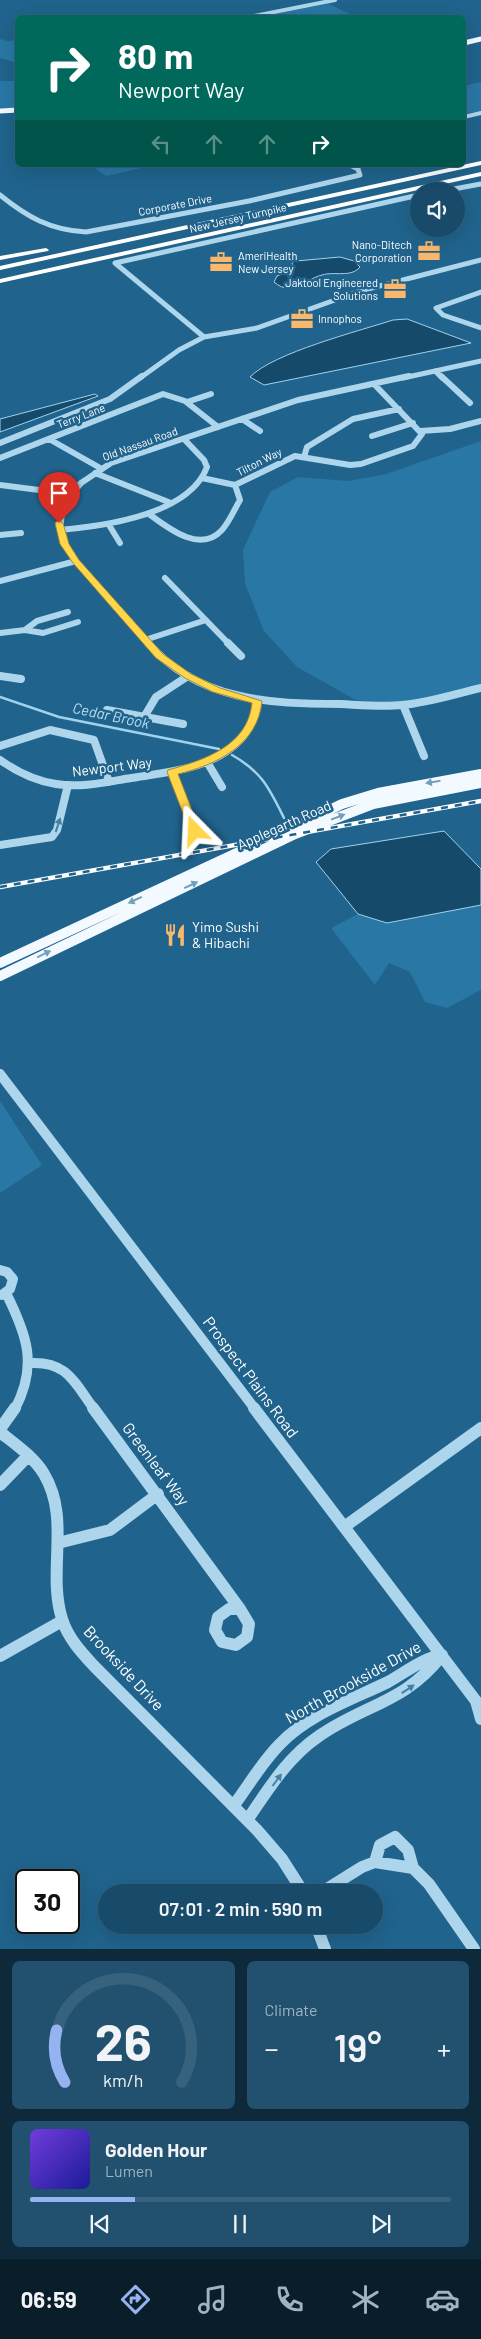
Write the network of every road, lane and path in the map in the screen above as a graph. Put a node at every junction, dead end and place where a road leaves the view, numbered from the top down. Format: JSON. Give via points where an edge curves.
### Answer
{"nodes":[{"id":1,"x":335,"y":0,"type":"edge"},
{"id":2,"x":259,"y":15,"type":"edge"},
{"id":3,"x":481,"y":39,"type":"edge"},
{"id":4,"x":466,"y":43,"type":"edge"},
{"id":5,"x":15,"y":110,"type":"edge"},
{"id":6,"x":0,"y":111,"type":"edge"},
{"id":7,"x":481,"y":113,"type":"edge"},
{"id":8,"x":466,"y":117,"type":"edge"},
{"id":9,"x":481,"y":157,"type":"edge"},
{"id":10,"x":466,"y":161,"type":"edge"},
{"id":11,"x":481,"y":163,"type":"edge"},
{"id":12,"x":466,"y":166,"type":"edge"},
{"id":13,"x":354,"y":167,"type":"edge"},
{"id":14,"x":437,"y":167,"type":"edge"},
{"id":15,"x":463,"y":167,"type":"edge"},
{"id":16,"x":481,"y":168,"type":"edge"},
{"id":17,"x":481,"y":174,"type":"edge"},
{"id":18,"x":481,"y":184,"type":"edge"},
{"id":19,"x":465,"y":187,"type":"edge"},
{"id":20,"x":0,"y":195,"type":"edge"},
{"id":21,"x":410,"y":197,"type":"edge"},
{"id":22,"x":0,"y":259,"type":"edge"},
{"id":23,"x":481,"y":260,"type":"edge"},
{"id":24,"x":0,"y":267,"type":"edge"},
{"id":25,"x":0,"y":276,"type":"edge"},
{"id":26,"x":0,"y":281,"type":"edge"},
{"id":27,"x":481,"y":292,"type":"edge"},
{"id":28,"x":481,"y":328,"type":"edge"},
{"id":29,"x":204,"y":337,"type":"junction"},
{"id":30,"x":481,"y":361,"type":"edge"},
{"id":31,"x":435,"y":371,"type":"junction"},
{"id":32,"x":374,"y":384,"type":"junction"},
{"id":33,"x":211,"y":394,"type":"dead end"},
{"id":34,"x":187,"y":402,"type":"junction"},
{"id":35,"x":470,"y":403,"type":"dead end"},
{"id":36,"x":399,"y":408,"type":"junction"},
{"id":37,"x":242,"y":419,"type":"junction"},
{"id":38,"x":481,"y":421,"type":"edge"},
{"id":39,"x":413,"y":423,"type":"junction"},
{"id":40,"x":218,"y":427,"type":"junction"},
{"id":41,"x":260,"y":431,"type":"dead end"},
{"id":42,"x":420,"y":431,"type":"junction"},
{"id":43,"x":372,"y":436,"type":"dead end"},
{"id":44,"x":48,"y":439,"type":"junction"},
{"id":45,"x":184,"y":439,"type":"junction"},
{"id":46,"x":0,"y":443,"type":"edge"},
{"id":47,"x":304,"y":457,"type":"junction"},
{"id":48,"x":0,"y":458,"type":"edge"},
{"id":49,"x":102,"y":469,"type":"junction"},
{"id":50,"x":95,"y":473,"type":"junction"},
{"id":51,"x":202,"y":478,"type":"junction"},
{"id":52,"x":0,"y":485,"type":"edge"},
{"id":53,"x":235,"y":486,"type":"junction"},
{"id":54,"x":70,"y":494,"type":"junction"},
{"id":55,"x":171,"y":503,"type":"junction"},
{"id":56,"x":149,"y":514,"type":"junction"},
{"id":57,"x":109,"y":526,"type":"junction"},
{"id":58,"x":60,"y":530,"type":"junction"},
{"id":59,"x":21,"y":533,"type":"dead end"},
{"id":60,"x":0,"y":535,"type":"edge"},
{"id":61,"x":120,"y":544,"type":"dead end"},
{"id":62,"x":76,"y":561,"type":"junction"},
{"id":63,"x":165,"y":578,"type":"dead end"},
{"id":64,"x":0,"y":581,"type":"edge"},
{"id":65,"x":68,"y":612,"type":"dead end"},
{"id":66,"x":206,"y":620,"type":"junction"},
{"id":67,"x":78,"y":622,"type":"dead end"},
{"id":68,"x":25,"y":630,"type":"junction"},
{"id":69,"x":0,"y":633,"type":"edge"},
{"id":70,"x":145,"y":640,"type":"junction"},
{"id":71,"x":241,"y":656,"type":"dead end"},
{"id":72,"x":0,"y":676,"type":"edge"},
{"id":73,"x":188,"y":676,"type":"junction"},
{"id":74,"x":21,"y":679,"type":"dead end"},
{"id":75,"x":481,"y":688,"type":"edge"},
{"id":76,"x":257,"y":701,"type":"junction"},
{"id":77,"x":403,"y":705,"type":"junction"},
{"id":78,"x":107,"y":710,"type":"dead end"},
{"id":79,"x":144,"y":717,"type":"junction"},
{"id":80,"x":183,"y":724,"type":"dead end"},
{"id":81,"x":0,"y":746,"type":"edge"},
{"id":82,"x":424,"y":756,"type":"dead end"},
{"id":83,"x":0,"y":760,"type":"edge"},
{"id":84,"x":207,"y":762,"type":"junction"},
{"id":85,"x":172,"y":772,"type":"junction"},
{"id":86,"x":481,"y":774,"type":"edge"},
{"id":87,"x":109,"y":782,"type":"junction"},
{"id":88,"x":481,"y":783,"type":"edge"},
{"id":89,"x":68,"y":785,"type":"junction"},
{"id":90,"x":222,"y":787,"type":"dead end"},
{"id":91,"x":195,"y":831,"type":"dead end"},
{"id":92,"x":0,"y":845,"type":"edge"},
{"id":93,"x":0,"y":963,"type":"edge"},
{"id":94,"x":0,"y":976,"type":"edge"},
{"id":95,"x":0,"y":1074,"type":"edge"},
{"id":96,"x":0,"y":1270,"type":"edge"},
{"id":97,"x":3,"y":1294,"type":"edge"},
{"id":98,"x":30,"y":1363,"type":"junction"},
{"id":99,"x":481,"y":1428,"type":"edge"},
{"id":100,"x":0,"y":1430,"type":"edge"},
{"id":101,"x":27,"y":1457,"type":"junction"},
{"id":102,"x":0,"y":1485,"type":"edge"},
{"id":103,"x":158,"y":1494,"type":"junction"},
{"id":104,"x":344,"y":1527,"type":"junction"},
{"id":105,"x":58,"y":1543,"type":"junction"},
{"id":106,"x":240,"y":1609,"type":"dead end"},
{"id":107,"x":62,"y":1622,"type":"junction"},
{"id":108,"x":442,"y":1655,"type":"junction"},
{"id":109,"x":0,"y":1656,"type":"edge"},
{"id":110,"x":478,"y":1702,"type":"edge"},
{"id":111,"x":481,"y":1718,"type":"edge"},
{"id":112,"x":234,"y":1805,"type":"junction"},
{"id":113,"x":248,"y":1819,"type":"junction"},
{"id":114,"x":375,"y":1862,"type":"junction"},
{"id":115,"x":413,"y":1868,"type":"junction"},
{"id":116,"x":298,"y":1884,"type":"edge"},
{"id":117,"x":335,"y":1884,"type":"edge"},
{"id":118,"x":319,"y":1934,"type":"edge"},
{"id":119,"x":325,"y":1949,"type":"edge"},
{"id":120,"x":474,"y":1949,"type":"edge"}],
"edges":[{"from":1,"to":2,"type":"street"},
{"from":3,"to":4,"type":"main road"},
{"from":5,"to":6,"type":"main road"},
{"from":7,"to":8,"type":"street"},
{"from":9,"to":10,"type":"highway"},
{"from":11,"to":12,"type":"highway","name":"New Jersey Turnpike"},
{"from":13,"to":20,"type":"street","name":"Corporate Drive","via":[[360,174],[350,179],[86,232],[43,226]]},
{"from":14,"to":22,"type":"highway","name":"New Jersey Turnpike"},
{"from":15,"to":24,"type":"highway","name":"New Jersey Turnpike"},
{"from":16,"to":25,"type":"highway","name":"New Jersey Turnpike"},
{"from":17,"to":26,"type":"highway","name":"New Jersey Turnpike"},
{"from":18,"to":19,"type":"street"},
{"from":21,"to":29,"type":"street","via":[[115,263]]},
{"from":23,"to":29,"type":"street","via":[[363,290],[243,330]]},
{"from":27,"to":28,"type":"street","via":[[439,305],[436,310]]},
{"from":29,"to":46,"type":"street","via":[[179,350],[110,399]]},
{"from":30,"to":31,"type":"street","name":"Old Nassau Road"},
{"from":31,"to":32,"type":"street","name":"Old Nassau Road"},
{"from":31,"to":35,"type":"street"},
{"from":32,"to":36,"type":"street"},
{"from":32,"to":37,"type":"street","name":"Old Nassau Road","via":[[298,400]]},
{"from":33,"to":34,"type":"street"},
{"from":34,"to":40,"type":"street"},
{"from":34,"to":44,"type":"street","name":"Terry Lane","via":[[169,393]]},
{"from":36,"to":39,"type":"street"},
{"from":36,"to":47,"type":"street","via":[[353,419],[307,447]]},
{"from":37,"to":40,"type":"street","name":"Old Nassau Road"},
{"from":37,"to":41,"type":"street"},
{"from":38,"to":42,"type":"street","via":[[450,429]]},
{"from":39,"to":42,"type":"street"},
{"from":39,"to":43,"type":"street"},
{"from":40,"to":45,"type":"street","name":"Old Nassau Road"},
{"from":42,"to":47,"type":"street","name":"Tilton Way","via":[[422,434],[413,446],[361,464]]},
{"from":44,"to":48,"type":"street","name":"Terry Lane"},
{"from":44,"to":49,"type":"street"},
{"from":45,"to":49,"type":"street","name":"Old Nassau Road","via":[[111,463]]},
{"from":45,"to":51,"type":"street","via":[[204,460],[207,467]]},
{"from":47,"to":53,"type":"street","name":"Tilton Way","via":[[283,460]]},
{"from":49,"to":50,"type":"street","name":"Old Nassau Road"},
{"from":50,"to":54,"type":"street","name":"Old Nassau Road"},
{"from":50,"to":55,"type":"street"},
{"from":51,"to":53,"type":"street"},
{"from":51,"to":55,"type":"street","via":[[192,490]]},
{"from":52,"to":54,"type":"street"},
{"from":53,"to":56,"type":"street","via":[[240,500],[221,531],[210,538],[178,534]]},
{"from":54,"to":58,"type":"street","name":"Old Nassau Road","via":[[63,505]]},
{"from":55,"to":56,"type":"street"},
{"from":56,"to":57,"type":"street"},
{"from":57,"to":58,"type":"street"},
{"from":57,"to":61,"type":"street"},
{"from":58,"to":62,"type":"street","via":[[64,544]]},
{"from":59,"to":60,"type":"street"},
{"from":62,"to":64,"type":"street"},
{"from":62,"to":70,"type":"street"},
{"from":63,"to":66,"type":"street"},
{"from":65,"to":68,"type":"street","via":[[37,622]]},
{"from":66,"to":70,"type":"street"},
{"from":66,"to":71,"type":"street"},
{"from":67,"to":68,"type":"street","via":[[43,633]]},
{"from":68,"to":69,"type":"street"},
{"from":70,"to":73,"type":"street","via":[[160,656]]},
{"from":72,"to":74,"type":"street"},
{"from":73,"to":76,"type":"street","via":[[216,690]]},
{"from":73,"to":79,"type":"street","via":[[156,697]]},
{"from":75,"to":77,"type":"street"},
{"from":76,"to":77,"type":"street"},
{"from":76,"to":84,"type":"street","name":"Newport Way","via":[[256,713],[239,742]]},
{"from":77,"to":82,"type":"street"},
{"from":78,"to":79,"type":"street"},
{"from":79,"to":80,"type":"street"},
{"from":81,"to":87,"type":"street","via":[[50,730],[94,740]]},
{"from":83,"to":89,"type":"street","name":"Newport Way","via":[[25,776]]},
{"from":84,"to":85,"type":"street","name":"Newport Way"},
{"from":84,"to":90,"type":"street"},
{"from":85,"to":87,"type":"street","name":"Newport Way"},
{"from":85,"to":91,"type":"street"},
{"from":86,"to":93,"type":"main road","name":"Applegarth Road","one_way":true,"via":[[418,784],[342,804]]},
{"from":87,"to":89,"type":"street","name":"Newport Way"},
{"from":94,"to":88,"type":"main road","name":"Applegarth Road","one_way":true,"via":[[295,834],[373,804]]},
{"from":92,"to":89,"type":"street","one_way":true,"via":[[52,837],[57,830]]},
{"from":95,"to":104,"type":"street","name":"Prospect Plains Road"},
{"from":96,"to":97,"type":"street","via":[[7,1272],[12,1279],[12,1284]]},
{"from":97,"to":98,"type":"street","via":[[26,1338]]},
{"from":98,"to":100,"type":"street","via":[[21,1402]]},
{"from":98,"to":103,"type":"street","name":"Greenleaf Way","via":[[59,1365]]},
{"from":99,"to":104,"type":"street"},
{"from":100,"to":101,"type":"street","name":"Brookside Drive"},
{"from":101,"to":102,"type":"street"},
{"from":101,"to":105,"type":"street","name":"Brookside Drive","via":[[44,1473],[52,1488]]},
{"from":103,"to":105,"type":"street","via":[[110,1530]]},
{"from":103,"to":106,"type":"street","name":"Greenleaf Way"},
{"from":104,"to":108,"type":"street","name":"Prospect Plains Road"},
{"from":105,"to":107,"type":"street","name":"Brookside Drive","via":[[56,1590]]},
{"from":107,"to":109,"type":"street"},
{"from":107,"to":112,"type":"street","name":"Brookside Drive","via":[[79,1649]]},
{"from":108,"to":110,"type":"street","name":"Prospect Plains Road"},
{"from":108,"to":112,"type":"street","name":"North Brookside Drive","via":[[420,1660],[398,1677],[298,1728],[280,1744]]},
{"from":113,"to":108,"type":"street","name":"North Brookside Drive","one_way":true,"via":[[303,1747],[423,1679]]},
{"from":110,"to":111,"type":"street","name":"Prospect Plains Road"},
{"from":112,"to":113,"type":"street","name":"Brookside Drive"},
{"from":113,"to":116,"type":"street","name":"Brookside Drive","via":[[271,1843]]},
{"from":114,"to":115,"type":"street"},
{"from":114,"to":115,"type":"street","via":[[383,1839],[395,1837],[402,1841],[412,1857]]},
{"from":114,"to":117,"type":"street"},
{"from":115,"to":120,"type":"street","via":[[429,1884]]},
{"from":118,"to":119,"type":"street"}]}
